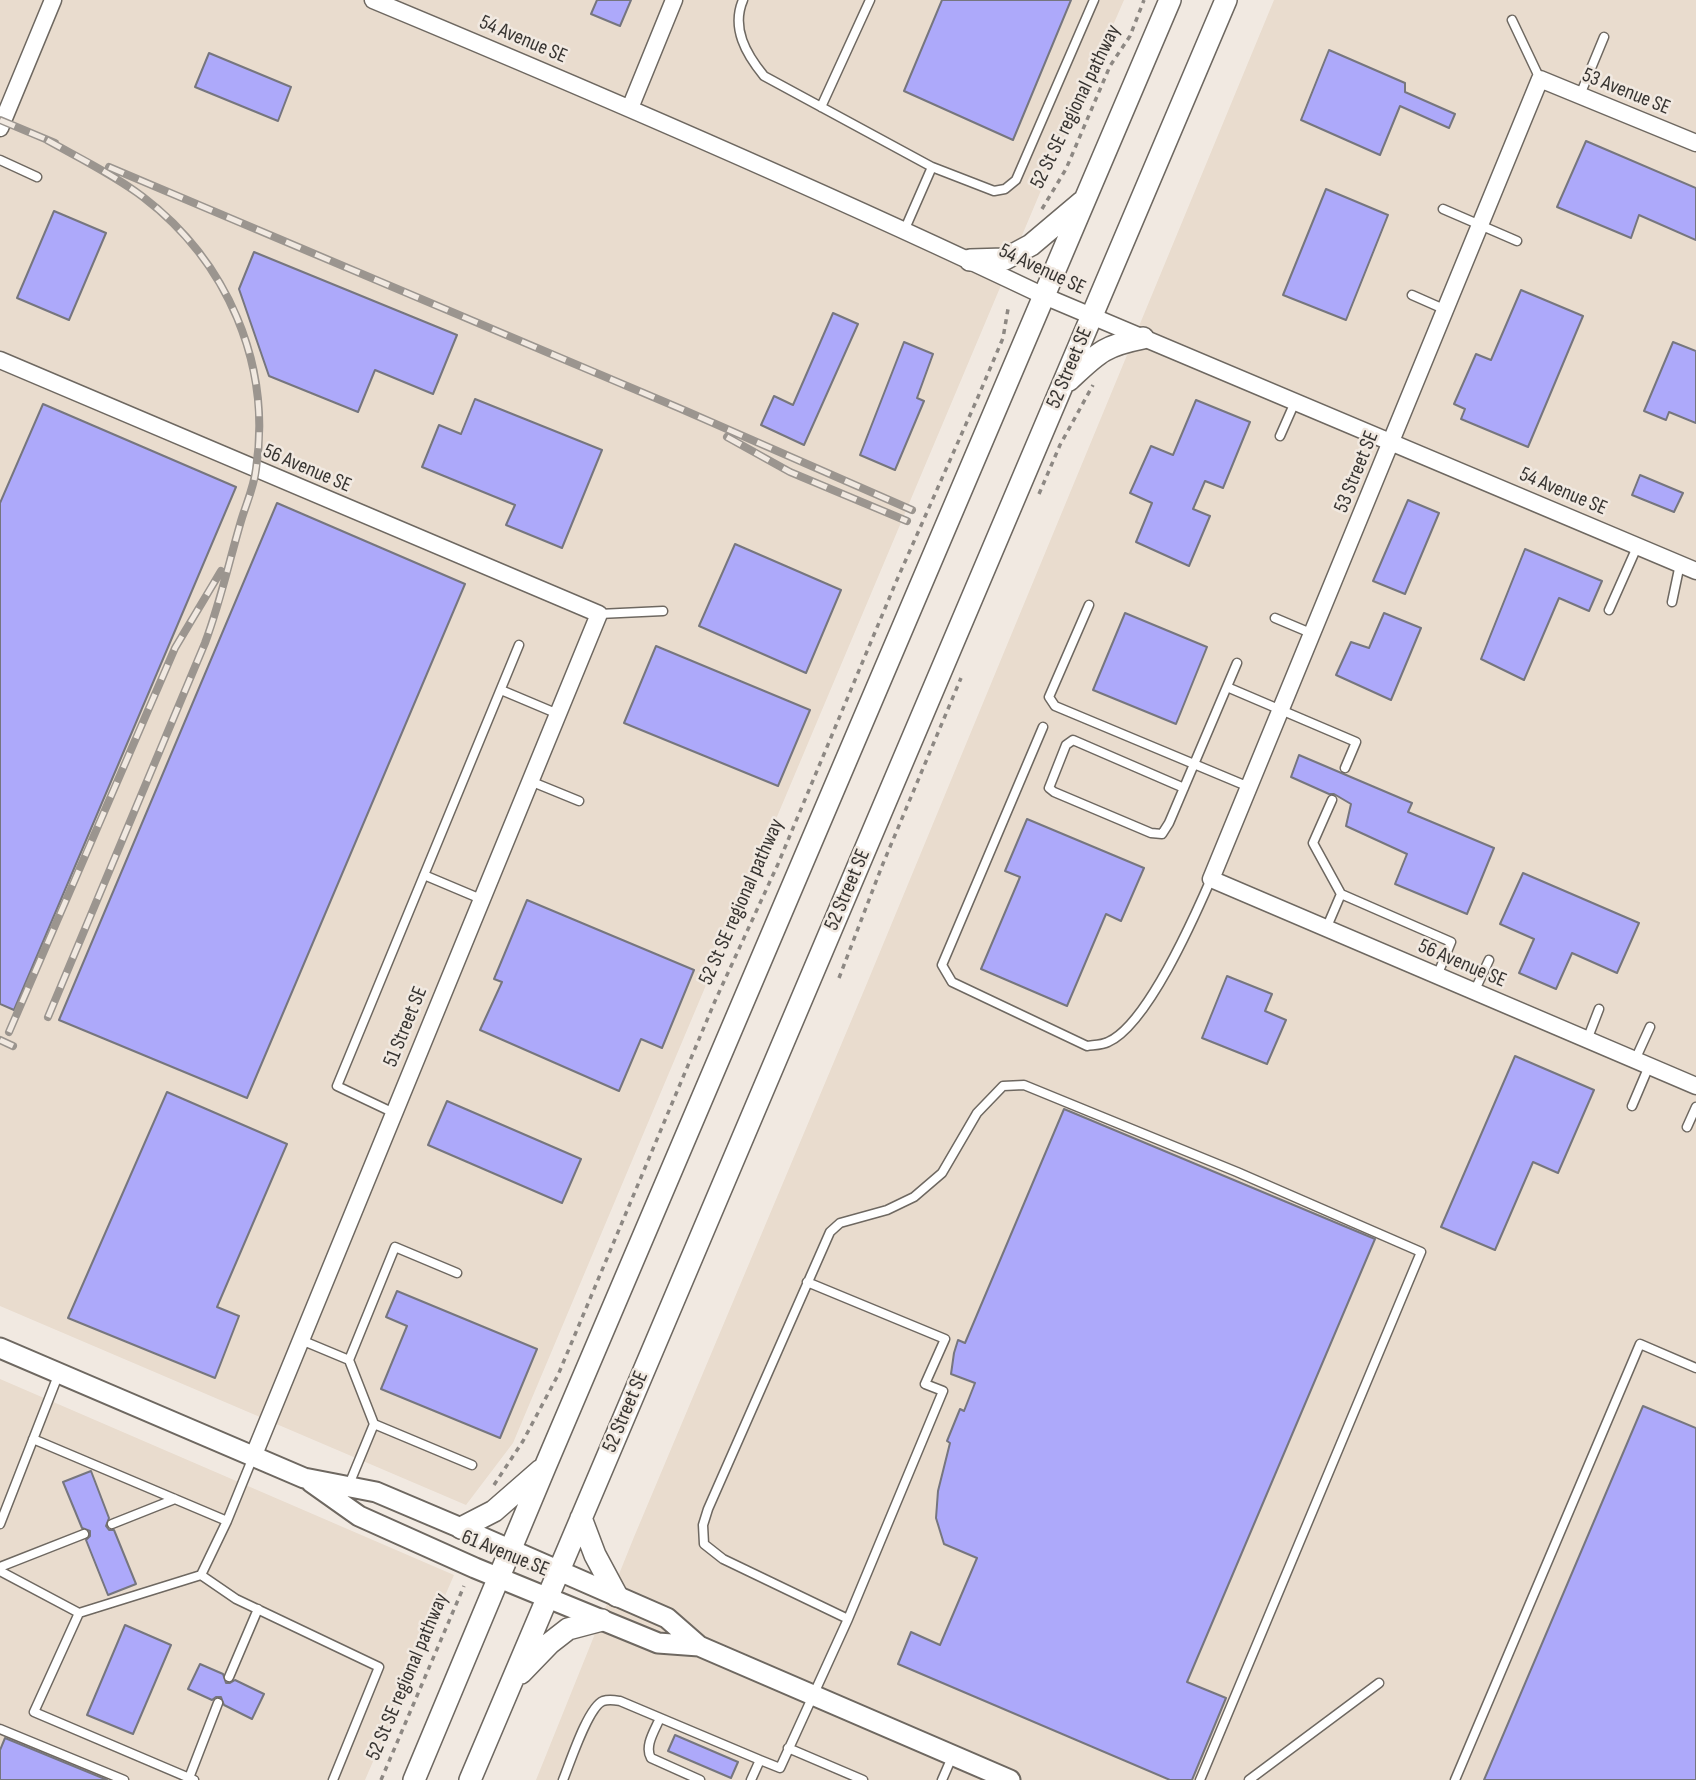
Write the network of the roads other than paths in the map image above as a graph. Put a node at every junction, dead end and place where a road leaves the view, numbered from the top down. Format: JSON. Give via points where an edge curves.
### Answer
{"nodes":[{"id":1,"x":53,"y":0,"type":"edge"},
{"id":2,"x":373,"y":0,"type":"edge"},
{"id":3,"x":674,"y":0,"type":"edge"},
{"id":4,"x":743,"y":0,"type":"edge"},
{"id":5,"x":870,"y":0,"type":"edge"},
{"id":6,"x":1094,"y":0,"type":"edge"},
{"id":7,"x":1170,"y":0,"type":"edge"},
{"id":8,"x":1226,"y":0,"type":"edge"},
{"id":9,"x":1512,"y":20,"type":"dead end"},
{"id":10,"x":1604,"y":37,"type":"dead end"},
{"id":11,"x":1541,"y":79,"type":"junction"},
{"id":12,"x":1580,"y":95,"type":"junction"},
{"id":13,"x":821,"y":107,"type":"junction"},
{"id":14,"x":630,"y":108,"type":"junction"},
{"id":15,"x":0,"y":128,"type":"edge"},
{"id":16,"x":1696,"y":143,"type":"edge"},
{"id":17,"x":0,"y":160,"type":"edge"},
{"id":18,"x":932,"y":167,"type":"junction"},
{"id":19,"x":37,"y":177,"type":"dead end"},
{"id":20,"x":1086,"y":198,"type":"junction"},
{"id":21,"x":1443,"y":209,"type":"dead end"},
{"id":22,"x":1481,"y":226,"type":"junction"},
{"id":23,"x":904,"y":231,"type":"junction"},
{"id":24,"x":1517,"y":241,"type":"dead end"},
{"id":25,"x":970,"y":260,"type":"junction"},
{"id":26,"x":1412,"y":295,"type":"dead end"},
{"id":27,"x":1044,"y":296,"type":"junction"},
{"id":28,"x":1446,"y":310,"type":"junction"},
{"id":29,"x":1092,"y":316,"type":"junction"},
{"id":30,"x":1143,"y":338,"type":"junction"},
{"id":31,"x":0,"y":360,"type":"edge"},
{"id":32,"x":1062,"y":386,"type":"junction"},
{"id":33,"x":1295,"y":402,"type":"junction"},
{"id":34,"x":1280,"y":436,"type":"dead end"},
{"id":35,"x":1392,"y":443,"type":"junction"},
{"id":36,"x":1637,"y":547,"type":"junction"},
{"id":37,"x":1679,"y":564,"type":"junction"},
{"id":38,"x":1696,"y":571,"type":"edge"},
{"id":39,"x":1672,"y":602,"type":"dead end"},
{"id":40,"x":1088,"y":605,"type":"dead end"},
{"id":41,"x":1609,"y":610,"type":"dead end"},
{"id":42,"x":663,"y":611,"type":"dead end"},
{"id":43,"x":599,"y":614,"type":"junction"},
{"id":44,"x":1275,"y":618,"type":"dead end"},
{"id":45,"x":1313,"y":634,"type":"junction"},
{"id":46,"x":519,"y":645,"type":"dead end"},
{"id":47,"x":1237,"y":663,"type":"dead end"},
{"id":48,"x":1227,"y":687,"type":"junction"},
{"id":49,"x":501,"y":691,"type":"junction"},
{"id":50,"x":1281,"y":710,"type":"junction"},
{"id":51,"x":558,"y":714,"type":"junction"},
{"id":52,"x":1043,"y":727,"type":"dead end"},
{"id":53,"x":1194,"y":764,"type":"junction"},
{"id":54,"x":1345,"y":768,"type":"dead end"},
{"id":55,"x":530,"y":780,"type":"junction"},
{"id":56,"x":1184,"y":788,"type":"junction"},
{"id":57,"x":1249,"y":788,"type":"junction"},
{"id":58,"x":1332,"y":800,"type":"dead end"},
{"id":59,"x":579,"y":801,"type":"dead end"},
{"id":60,"x":425,"y":874,"type":"junction"},
{"id":61,"x":1211,"y":879,"type":"junction"},
{"id":62,"x":1341,"y":894,"type":"junction"},
{"id":63,"x":481,"y":899,"type":"junction"},
{"id":64,"x":1326,"y":929,"type":"junction"},
{"id":65,"x":1489,"y":960,"type":"dead end"},
{"id":66,"x":1437,"y":976,"type":"junction"},
{"id":67,"x":1474,"y":992,"type":"junction"},
{"id":68,"x":1599,"y":1009,"type":"dead end"},
{"id":69,"x":1650,"y":1027,"type":"dead end"},
{"id":70,"x":1587,"y":1040,"type":"junction"},
{"id":71,"x":1642,"y":1063,"type":"junction"},
{"id":72,"x":1696,"y":1086,"type":"edge"},
{"id":73,"x":1632,"y":1106,"type":"dead end"},
{"id":74,"x":1696,"y":1107,"type":"edge"},
{"id":75,"x":394,"y":1113,"type":"junction"},
{"id":76,"x":1687,"y":1127,"type":"dead end"},
{"id":77,"x":457,"y":1273,"type":"dead end"},
{"id":78,"x":807,"y":1282,"type":"junction"},
{"id":79,"x":301,"y":1340,"type":"junction"},
{"id":80,"x":0,"y":1348,"type":"edge"},
{"id":81,"x":349,"y":1360,"type":"junction"},
{"id":82,"x":1696,"y":1368,"type":"edge"},
{"id":83,"x":59,"y":1373,"type":"junction"},
{"id":84,"x":374,"y":1424,"type":"junction"},
{"id":85,"x":33,"y":1439,"type":"junction"},
{"id":86,"x":253,"y":1457,"type":"junction"},
{"id":87,"x":472,"y":1465,"type":"dead end"},
{"id":88,"x":545,"y":1467,"type":"junction"},
{"id":89,"x":304,"y":1478,"type":"junction"},
{"id":90,"x":348,"y":1487,"type":"junction"},
{"id":91,"x":175,"y":1500,"type":"junction"},
{"id":92,"x":581,"y":1518,"type":"junction"},
{"id":93,"x":227,"y":1521,"type":"junction"},
{"id":94,"x":0,"y":1524,"type":"edge"},
{"id":95,"x":112,"y":1524,"type":"dead end"},
{"id":96,"x":461,"y":1528,"type":"junction"},
{"id":97,"x":84,"y":1534,"type":"dead end"},
{"id":98,"x":512,"y":1550,"type":"junction"},
{"id":99,"x":0,"y":1569,"type":"edge"},
{"id":100,"x":559,"y":1571,"type":"junction"},
{"id":101,"x":201,"y":1575,"type":"junction"},
{"id":102,"x":500,"y":1578,"type":"junction"},
{"id":103,"x":617,"y":1596,"type":"junction"},
{"id":104,"x":548,"y":1597,"type":"junction"},
{"id":105,"x":258,"y":1609,"type":"junction"},
{"id":106,"x":79,"y":1613,"type":"junction"},
{"id":107,"x":848,"y":1619,"type":"junction"},
{"id":108,"x":602,"y":1620,"type":"junction"},
{"id":109,"x":699,"y":1646,"type":"junction"},
{"id":110,"x":229,"y":1677,"type":"dead end"},
{"id":111,"x":512,"y":1682,"type":"junction"},
{"id":112,"x":1379,"y":1683,"type":"dead end"},
{"id":113,"x":814,"y":1695,"type":"junction"},
{"id":114,"x":218,"y":1703,"type":"dead end"},
{"id":115,"x":660,"y":1718,"type":"junction"},
{"id":116,"x":0,"y":1728,"type":"edge"},
{"id":117,"x":788,"y":1748,"type":"junction"},
{"id":118,"x":952,"y":1755,"type":"junction"},
{"id":119,"x":760,"y":1760,"type":"junction"},
{"id":120,"x":192,"y":1779,"type":"edge"},
{"id":121,"x":124,"y":1780,"type":"edge"},
{"id":122,"x":333,"y":1780,"type":"edge"},
{"id":123,"x":414,"y":1780,"type":"edge"},
{"id":124,"x":470,"y":1780,"type":"edge"},
{"id":125,"x":563,"y":1780,"type":"edge"},
{"id":126,"x":700,"y":1780,"type":"edge"},
{"id":127,"x":751,"y":1780,"type":"edge"},
{"id":128,"x":863,"y":1780,"type":"edge"},
{"id":129,"x":942,"y":1780,"type":"edge"},
{"id":130,"x":1010,"y":1780,"type":"edge"},
{"id":131,"x":1200,"y":1780,"type":"edge"},
{"id":132,"x":1249,"y":1780,"type":"edge"},
{"id":133,"x":1455,"y":1780,"type":"edge"}],
"edges":[{"from":1,"to":15,"type":"street"},
{"from":2,"to":14,"type":"street","name":"54 Avenue SE"},
{"from":3,"to":14,"type":"street"},
{"from":4,"to":13,"type":"lane","via":[[738,11],[739,32],[751,60],[764,76]]},
{"from":5,"to":13,"type":"lane"},
{"from":6,"to":18,"type":"lane","via":[[1016,180],[1005,190],[994,191]]},
{"from":7,"to":20,"type":"main road"},
{"from":8,"to":29,"type":"main road","name":"52 Street SE"},
{"from":9,"to":11,"type":"lane"},
{"from":10,"to":12,"type":"lane"},
{"from":11,"to":12,"type":"street","name":"53 Avenue SE"},
{"from":11,"to":22,"type":"street","name":"53 Street SE"},
{"from":12,"to":16,"type":"street","name":"53 Avenue SE"},
{"from":13,"to":18,"type":"lane"},
{"from":14,"to":23,"type":"street","name":"54 Avenue SE"},
{"from":17,"to":19,"type":"lane"},
{"from":18,"to":23,"type":"lane"},
{"from":20,"to":25,"type":"main road","via":[[1031,245],[1005,259]]},
{"from":20,"to":27,"type":"main road"},
{"from":21,"to":22,"type":"lane"},
{"from":22,"to":24,"type":"lane"},
{"from":22,"to":28,"type":"street","name":"53 Street SE"},
{"from":23,"to":25,"type":"street","name":"54 Avenue SE"},
{"from":25,"to":27,"type":"street","name":"54 Avenue SE"},
{"from":26,"to":28,"type":"lane"},
{"from":27,"to":29,"type":"street","name":"54 Avenue SE"},
{"from":27,"to":88,"type":"main road"},
{"from":28,"to":35,"type":"street","name":"53 Street SE"},
{"from":29,"to":30,"type":"street","name":"54 Avenue SE"},
{"from":29,"to":32,"type":"main road","name":"52 Street SE"},
{"from":30,"to":32,"type":"main road","via":[[1099,352]]},
{"from":30,"to":33,"type":"street","name":"54 Avenue SE"},
{"from":31,"to":43,"type":"street","name":"56 Avenue SE"},
{"from":32,"to":92,"type":"main road","name":"52 Street SE"},
{"from":33,"to":34,"type":"lane"},
{"from":33,"to":35,"type":"street","name":"54 Avenue SE"},
{"from":35,"to":36,"type":"street","name":"54 Avenue SE"},
{"from":35,"to":45,"type":"street","name":"53 Street SE"},
{"from":36,"to":37,"type":"street","name":"54 Avenue SE"},
{"from":36,"to":41,"type":"lane"},
{"from":37,"to":38,"type":"street","name":"54 Avenue SE"},
{"from":37,"to":39,"type":"lane"},
{"from":40,"to":53,"type":"lane","via":[[1049,697],[1055,706]]},
{"from":42,"to":43,"type":"lane"},
{"from":43,"to":51,"type":"street","name":"51 Street SE"},
{"from":44,"to":45,"type":"lane"},
{"from":45,"to":50,"type":"street","name":"53 Street SE"},
{"from":46,"to":49,"type":"lane"},
{"from":47,"to":48,"type":"lane"},
{"from":48,"to":50,"type":"lane"},
{"from":48,"to":53,"type":"lane"},
{"from":49,"to":51,"type":"lane"},
{"from":49,"to":60,"type":"lane"},
{"from":50,"to":54,"type":"lane","via":[[1356,742]]},
{"from":50,"to":57,"type":"street","name":"53 Street SE"},
{"from":51,"to":55,"type":"street","name":"51 Street SE"},
{"from":52,"to":61,"type":"lane","via":[[943,965],[952,982],[1087,1046],[1109,1042],[1135,1021],[1182,943]]},
{"from":53,"to":56,"type":"lane"},
{"from":53,"to":57,"type":"lane"},
{"from":55,"to":59,"type":"lane"},
{"from":55,"to":63,"type":"street","name":"51 Street SE"},
{"from":56,"to":56,"type":"lane","via":[[1162,834],[1049,788],[1066,746],[1073,740]]},
{"from":57,"to":61,"type":"street","name":"53 Street SE"},
{"from":58,"to":62,"type":"lane","via":[[1313,843]]},
{"from":60,"to":63,"type":"lane"},
{"from":60,"to":75,"type":"lane","via":[[337,1086]]},
{"from":61,"to":64,"type":"street","name":"56 Avenue SE"},
{"from":62,"to":64,"type":"lane"},
{"from":62,"to":66,"type":"lane","via":[[1451,942]]},
{"from":63,"to":75,"type":"street","name":"51 Street SE"},
{"from":64,"to":66,"type":"street","name":"56 Avenue SE"},
{"from":65,"to":67,"type":"lane"},
{"from":66,"to":67,"type":"street","name":"56 Avenue SE"},
{"from":67,"to":70,"type":"street","name":"56 Avenue SE"},
{"from":68,"to":70,"type":"lane"},
{"from":69,"to":71,"type":"lane"},
{"from":70,"to":71,"type":"street","name":"56 Avenue SE"},
{"from":71,"to":72,"type":"street","name":"56 Avenue SE"},
{"from":71,"to":73,"type":"lane"},
{"from":74,"to":76,"type":"lane"},
{"from":75,"to":79,"type":"street","name":"51 Street SE"},
{"from":77,"to":81,"type":"lane","via":[[395,1247]]},
{"from":78,"to":107,"type":"lane","via":[[708,1509],[704,1544],[723,1559]]},
{"from":78,"to":107,"type":"lane","via":[[944,1339],[925,1384],[943,1391]]},
{"from":78,"to":131,"type":"lane","via":[[830,1232],[840,1223],[914,1197],[942,1173],[977,1113],[1003,1086],[1024,1085],[1421,1252]]},
{"from":79,"to":81,"type":"lane"},
{"from":79,"to":86,"type":"street","name":"51 Street SE"},
{"from":80,"to":83,"type":"street","name":"61 Avenue SE"},
{"from":81,"to":84,"type":"lane"},
{"from":82,"to":133,"type":"lane","via":[[1640,1344]]},
{"from":83,"to":85,"type":"lane"},
{"from":83,"to":86,"type":"street","name":"61 Avenue SE"},
{"from":84,"to":87,"type":"lane"},
{"from":84,"to":90,"type":"lane"},
{"from":85,"to":91,"type":"lane"},
{"from":85,"to":94,"type":"lane"},
{"from":86,"to":89,"type":"street","name":"61 Avenue SE"},
{"from":86,"to":93,"type":"lane"},
{"from":88,"to":96,"type":"main road","via":[[494,1511]]},
{"from":88,"to":98,"type":"main road"},
{"from":89,"to":90,"type":"street","name":"61 Avenue SE"},
{"from":89,"to":102,"type":"street","name":"61 Avenue SE","via":[[359,1516]]},
{"from":90,"to":96,"type":"street","name":"61 Avenue SE","via":[[376,1493]]},
{"from":91,"to":93,"type":"lane"},
{"from":91,"to":95,"type":"lane"},
{"from":92,"to":100,"type":"main road","name":"52 Street SE"},
{"from":92,"to":103,"type":"main road"},
{"from":93,"to":101,"type":"lane"},
{"from":96,"to":98,"type":"street","name":"61 Avenue SE"},
{"from":97,"to":99,"type":"lane"},
{"from":98,"to":100,"type":"street","name":"61 Avenue SE"},
{"from":98,"to":102,"type":"main road"},
{"from":99,"to":106,"type":"lane"},
{"from":100,"to":103,"type":"street","name":"61 Avenue SE"},
{"from":100,"to":104,"type":"main road","name":"52 Street SE"},
{"from":101,"to":105,"type":"lane"},
{"from":101,"to":106,"type":"lane"},
{"from":102,"to":104,"type":"street","name":"61 Avenue SE"},
{"from":102,"to":123,"type":"main road"},
{"from":103,"to":109,"type":"street","name":"61 Avenue SE","via":[[667,1618]]},
{"from":104,"to":108,"type":"street","name":"61 Avenue SE"},
{"from":104,"to":111,"type":"main road","name":"52 Street SE"},
{"from":105,"to":110,"type":"lane"},
{"from":105,"to":122,"type":"lane","via":[[379,1667]]},
{"from":106,"to":120,"type":"lane","via":[[34,1712]]},
{"from":107,"to":113,"type":"lane"},
{"from":108,"to":109,"type":"street","name":"61 Avenue SE","via":[[657,1643]]},
{"from":108,"to":111,"type":"main road","via":[[568,1629]]},
{"from":109,"to":113,"type":"street","name":"61 Avenue SE"},
{"from":111,"to":124,"type":"main road","name":"52 Street SE"},
{"from":112,"to":132,"type":"lane"},
{"from":113,"to":117,"type":"lane"},
{"from":113,"to":118,"type":"street","name":"61 Avenue SE"},
{"from":114,"to":120,"type":"lane"},
{"from":115,"to":119,"type":"lane"},
{"from":115,"to":125,"type":"lane","via":[[620,1701],[602,1701],[592,1712]]},
{"from":115,"to":126,"type":"lane","via":[[649,1745],[651,1758]]},
{"from":116,"to":121,"type":"lane"},
{"from":117,"to":119,"type":"lane","via":[[780,1768]]},
{"from":117,"to":128,"type":"lane"},
{"from":118,"to":129,"type":"lane"},
{"from":118,"to":130,"type":"street","name":"61 Avenue SE"},
{"from":119,"to":127,"type":"lane"}]}
